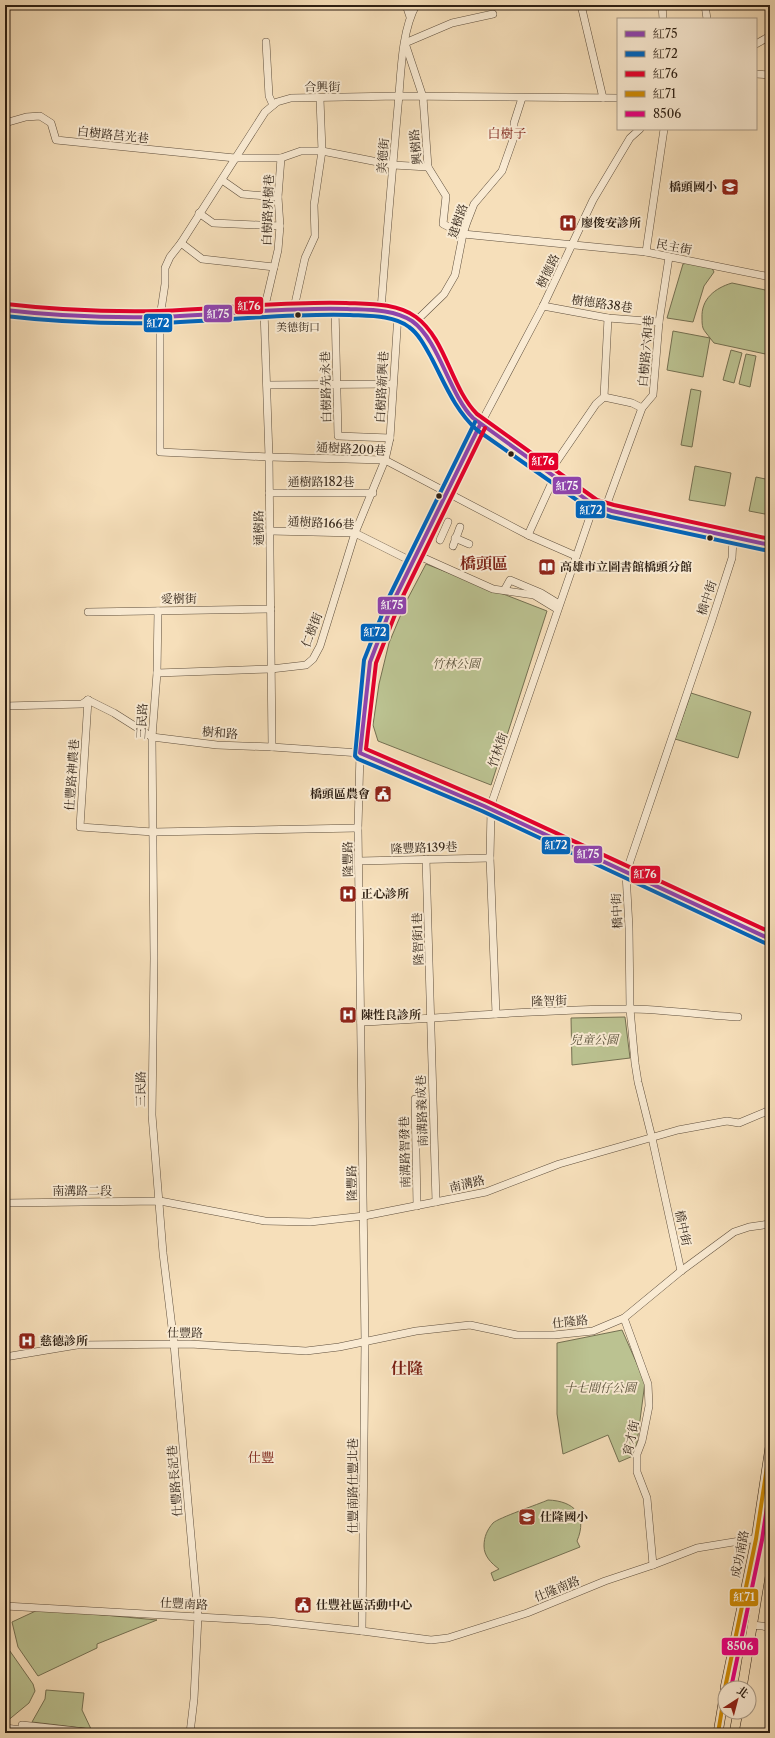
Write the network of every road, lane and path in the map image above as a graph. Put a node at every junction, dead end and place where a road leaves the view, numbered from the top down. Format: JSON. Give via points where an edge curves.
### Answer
{"nodes":[{"id":1,"x":406,"y":5,"type":"edge"},
{"id":2,"x":416,"y":5,"type":"edge"},
{"id":3,"x":581,"y":5,"type":"edge"},
{"id":4,"x":662,"y":5,"type":"edge"},
{"id":5,"x":705,"y":5,"type":"edge"},
{"id":6,"x":493,"y":14,"type":"dead end"},
{"id":7,"x":410,"y":17,"type":"junction"},
{"id":8,"x":663,"y":18,"type":"edge"},
{"id":9,"x":707,"y":18,"type":"edge"},
{"id":10,"x":770,"y":36,"type":"edge"},
{"id":11,"x":266,"y":42,"type":"dead end"},
{"id":12,"x":405,"y":43,"type":"junction"},
{"id":13,"x":757,"y":43,"type":"edge"},
{"id":14,"x":757,"y":74,"type":"edge"},
{"id":15,"x":770,"y":75,"type":"edge"},
{"id":16,"x":399,"y":96,"type":"junction"},
{"id":17,"x":422,"y":97,"type":"junction"},
{"id":18,"x":320,"y":98,"type":"junction"},
{"id":19,"x":522,"y":98,"type":"junction"},
{"id":20,"x":603,"y":98,"type":"junction"},
{"id":21,"x":617,"y":98,"type":"edge"},
{"id":22,"x":273,"y":105,"type":"junction"},
{"id":23,"x":5,"y":123,"type":"edge"},
{"id":24,"x":639,"y":130,"type":"edge"},
{"id":25,"x":664,"y":130,"type":"edge"},
{"id":26,"x":322,"y":151,"type":"junction"},
{"id":27,"x":235,"y":158,"type":"junction"},
{"id":28,"x":281,"y":158,"type":"junction"},
{"id":29,"x":393,"y":165,"type":"junction"},
{"id":30,"x":428,"y":167,"type":"junction"},
{"id":31,"x":222,"y":180,"type":"junction"},
{"id":32,"x":278,"y":197,"type":"junction"},
{"id":33,"x":199,"y":213,"type":"junction"},
{"id":34,"x":280,"y":226,"type":"junction"},
{"id":35,"x":463,"y":234,"type":"junction"},
{"id":36,"x":181,"y":243,"type":"junction"},
{"id":37,"x":572,"y":245,"type":"junction"},
{"id":38,"x":646,"y":252,"type":"junction"},
{"id":39,"x":669,"y":257,"type":"junction"},
{"id":40,"x":274,"y":267,"type":"junction"},
{"id":41,"x":770,"y":277,"type":"edge"},
{"id":42,"x":543,"y":306,"type":"junction"},
{"id":43,"x":294,"y":308,"type":"junction"},
{"id":44,"x":335,"y":308,"type":"junction"},
{"id":45,"x":5,"y":310,"type":"edge"},
{"id":46,"x":264,"y":310,"type":"junction"},
{"id":47,"x":381,"y":310,"type":"junction"},
{"id":48,"x":398,"y":314,"type":"junction"},
{"id":49,"x":160,"y":317,"type":"junction"},
{"id":50,"x":608,"y":318,"type":"junction"},
{"id":51,"x":659,"y":322,"type":"junction"},
{"id":52,"x":414,"y":323,"type":"junction"},
{"id":53,"x":393,"y":384,"type":"junction"},
{"id":54,"x":267,"y":385,"type":"junction"},
{"id":55,"x":337,"y":385,"type":"junction"},
{"id":56,"x":604,"y":397,"type":"junction"},
{"id":57,"x":642,"y":408,"type":"junction"},
{"id":58,"x":480,"y":425,"type":"junction"},
{"id":59,"x":390,"y":438,"type":"junction"},
{"id":60,"x":269,"y":457,"type":"junction"},
{"id":61,"x":385,"y":460,"type":"junction"},
{"id":62,"x":551,"y":476,"type":"junction"},
{"id":63,"x":269,"y":493,"type":"junction"},
{"id":64,"x":372,"y":493,"type":"junction"},
{"id":65,"x":447,"y":494,"type":"junction"},
{"id":66,"x":594,"y":505,"type":"junction"},
{"id":67,"x":604,"y":509,"type":"junction"},
{"id":68,"x":448,"y":522,"type":"dead end"},
{"id":69,"x":460,"y":527,"type":"dead end"},
{"id":70,"x":270,"y":531,"type":"junction"},
{"id":71,"x":355,"y":533,"type":"junction"},
{"id":72,"x":528,"y":535,"type":"junction"},
{"id":73,"x":733,"y":538,"type":"junction"},
{"id":74,"x":440,"y":540,"type":"dead end"},
{"id":75,"x":469,"y":544,"type":"dead end"},
{"id":76,"x":770,"y":545,"type":"edge"},
{"id":77,"x":417,"y":555,"type":"junction"},
{"id":78,"x":576,"y":556,"type":"junction"},
{"id":79,"x":413,"y":562,"type":"junction"},
{"id":80,"x":506,"y":589,"type":"dead end"},
{"id":81,"x":535,"y":593,"type":"junction"},
{"id":82,"x":558,"y":606,"type":"junction"},
{"id":83,"x":270,"y":609,"type":"junction"},
{"id":84,"x":158,"y":611,"type":"junction"},
{"id":85,"x":88,"y":612,"type":"dead end"},
{"id":86,"x":271,"y":669,"type":"junction"},
{"id":87,"x":157,"y":673,"type":"junction"},
{"id":88,"x":88,"y":700,"type":"junction"},
{"id":89,"x":5,"y":706,"type":"edge"},
{"id":90,"x":152,"y":737,"type":"junction"},
{"id":91,"x":272,"y":747,"type":"junction"},
{"id":92,"x":360,"y":753,"type":"junction"},
{"id":93,"x":491,"y":810,"type":"junction"},
{"id":94,"x":358,"y":828,"type":"junction"},
{"id":95,"x":152,"y":832,"type":"junction"},
{"id":96,"x":426,"y":858,"type":"junction"},
{"id":97,"x":490,"y":858,"type":"junction"},
{"id":98,"x":359,"y":862,"type":"junction"},
{"id":99,"x":626,"y":873,"type":"junction"},
{"id":100,"x":770,"y":939,"type":"edge"},
{"id":101,"x":630,"y":1009,"type":"junction"},
{"id":102,"x":496,"y":1014,"type":"junction"},
{"id":103,"x":738,"y":1017,"type":"dead end"},
{"id":104,"x":431,"y":1019,"type":"junction"},
{"id":105,"x":361,"y":1022,"type":"junction"},
{"id":106,"x":415,"y":1099,"type":"dead end"},
{"id":107,"x":770,"y":1110,"type":"edge"},
{"id":108,"x":652,"y":1138,"type":"junction"},
{"id":109,"x":160,"y":1201,"type":"junction"},
{"id":110,"x":5,"y":1202,"type":"edge"},
{"id":111,"x":436,"y":1202,"type":"junction"},
{"id":112,"x":417,"y":1206,"type":"junction"},
{"id":113,"x":364,"y":1216,"type":"junction"},
{"id":114,"x":770,"y":1224,"type":"edge"},
{"id":115,"x":681,"y":1271,"type":"junction"},
{"id":116,"x":624,"y":1318,"type":"junction"},
{"id":117,"x":365,"y":1342,"type":"junction"},
{"id":118,"x":174,"y":1344,"type":"junction"},
{"id":119,"x":5,"y":1357,"type":"edge"},
{"id":120,"x":770,"y":1447,"type":"edge"},
{"id":121,"x":770,"y":1518,"type":"edge"},
{"id":122,"x":768,"y":1536,"type":"edge"},
{"id":123,"x":756,"y":1539,"type":"junction"},
{"id":124,"x":653,"y":1565,"type":"junction"},
{"id":125,"x":5,"y":1606,"type":"edge"},
{"id":126,"x":198,"y":1616,"type":"junction"},
{"id":127,"x":752,"y":1625,"type":"junction"},
{"id":128,"x":770,"y":1627,"type":"edge"},
{"id":129,"x":362,"y":1631,"type":"junction"},
{"id":130,"x":727,"y":1680,"type":"edge"},
{"id":131,"x":743,"y":1680,"type":"edge"},
{"id":132,"x":720,"y":1720,"type":"edge"},
{"id":133,"x":736,"y":1720,"type":"edge"},
{"id":134,"x":22,"y":1725,"type":"dead end"},
{"id":135,"x":5,"y":1728,"type":"edge"},
{"id":136,"x":45,"y":1731,"type":"edge"},
{"id":137,"x":54,"y":1732,"type":"edge"},
{"id":138,"x":734,"y":1732,"type":"edge"},
{"id":139,"x":94,"y":1733,"type":"edge"},
{"id":140,"x":190,"y":1733,"type":"edge"},
{"id":141,"x":718,"y":1733,"type":"edge"},
{"id":142,"x":745,"y":1733,"type":"edge"}],
"edges":[{"from":1,"to":7,"type":"street"},
{"from":2,"to":7,"type":"street","name":"美德街"},
{"from":3,"to":20,"type":"street"},
{"from":4,"to":8,"type":"street"},
{"from":5,"to":9,"type":"street"},
{"from":6,"to":12,"type":"street","via":[[452,22]]},
{"from":7,"to":12,"type":"street","name":"美德街"},
{"from":10,"to":13,"type":"street"},
{"from":11,"to":22,"type":"street","via":[[269,96]]},
{"from":12,"to":16,"type":"street","name":"美德街"},
{"from":12,"to":17,"type":"street","name":"興樹路"},
{"from":14,"to":15,"type":"street"},
{"from":16,"to":17,"type":"street","name":"合興街"},
{"from":16,"to":18,"type":"street","name":"合興街"},
{"from":16,"to":29,"type":"street","name":"美德街"},
{"from":17,"to":19,"type":"street","name":"合興街"},
{"from":17,"to":30,"type":"street","name":"興樹路"},
{"from":18,"to":22,"type":"street","name":"合興街","via":[[291,98]]},
{"from":18,"to":26,"type":"street"},
{"from":19,"to":20,"type":"street","name":"合興街"},
{"from":19,"to":35,"type":"street","name":"建樹路","via":[[514,123],[514,137],[502,171],[474,204]]},
{"from":20,"to":21,"type":"street","name":"合興街"},
{"from":22,"to":27,"type":"street","name":"合興街","via":[[265,112]]},
{"from":23,"to":27,"type":"street","name":"白樹路莒光巷","via":[[40,116],[51,122],[56,140]]},
{"from":24,"to":37,"type":"street","name":"樹德路","via":[[630,138],[593,200]]},
{"from":25,"to":38,"type":"street"},
{"from":26,"to":28,"type":"street","via":[[301,151]]},
{"from":26,"to":29,"type":"street"},
{"from":26,"to":43,"type":"street","via":[[314,205],[315,236],[305,258]]},
{"from":27,"to":28,"type":"street"},
{"from":27,"to":31,"type":"street","name":"合興街"},
{"from":28,"to":32,"type":"street","name":"白樹路界樹巷"},
{"from":29,"to":30,"type":"street"},
{"from":29,"to":47,"type":"street","name":"美德街"},
{"from":30,"to":35,"type":"street","name":"興樹路","via":[[446,196],[443,224]]},
{"from":31,"to":32,"type":"street","via":[[242,194]]},
{"from":31,"to":33,"type":"street","name":"合興街"},
{"from":32,"to":34,"type":"street","name":"白樹路界樹巷"},
{"from":33,"to":34,"type":"street","via":[[213,224]]},
{"from":33,"to":36,"type":"street","name":"合興街"},
{"from":34,"to":40,"type":"street","name":"白樹路界樹巷"},
{"from":35,"to":37,"type":"street","name":"民主街"},
{"from":35,"to":52,"type":"street","name":"建樹路","via":[[456,275],[444,294]]},
{"from":36,"to":40,"type":"street","via":[[202,259]]},
{"from":36,"to":49,"type":"street","name":"合興街","via":[[165,268]]},
{"from":37,"to":38,"type":"street","name":"民主街"},
{"from":37,"to":42,"type":"street","name":"樹德路"},
{"from":38,"to":39,"type":"street","name":"民主街"},
{"from":39,"to":41,"type":"street","name":"民主街"},
{"from":39,"to":51,"type":"street","name":"白樹路六和巷"},
{"from":40,"to":46,"type":"street","name":"白樹路界樹巷"},
{"from":42,"to":50,"type":"street","name":"樹德路38巷"},
{"from":42,"to":58,"type":"street","name":"樹德路"},
{"from":43,"to":44,"type":"street"},
{"from":43,"to":46,"type":"street"},
{"from":44,"to":47,"type":"street"},
{"from":44,"to":55,"type":"street","name":"白樹路先永巷"},
{"from":45,"to":49,"type":"street","via":[[89,316]]},
{"from":46,"to":49,"type":"street"},
{"from":46,"to":54,"type":"street","name":"通樹路"},
{"from":47,"to":48,"type":"street"},
{"from":48,"to":52,"type":"street"},
{"from":48,"to":53,"type":"street","name":"白樹路新興巷"},
{"from":49,"to":60,"type":"street","name":"通樹路200巷","via":[[160,452]]},
{"from":50,"to":51,"type":"street","name":"樹德路38巷"},
{"from":50,"to":56,"type":"street"},
{"from":51,"to":57,"type":"street","name":"白樹路六和巷","via":[[652,396]]},
{"from":52,"to":58,"type":"street","via":[[425,336],[466,412]]},
{"from":53,"to":55,"type":"street"},
{"from":53,"to":59,"type":"street","name":"白樹路新興巷"},
{"from":54,"to":55,"type":"street"},
{"from":54,"to":60,"type":"street","name":"通樹路"},
{"from":55,"to":59,"type":"street","name":"白樹路先永巷","via":[[338,436]]},
{"from":56,"to":57,"type":"street","via":[[632,403]]},
{"from":56,"to":62,"type":"street","via":[[596,404]]},
{"from":57,"to":67,"type":"street","name":"白樹路六和巷"},
{"from":58,"to":62,"type":"street"},
{"from":58,"to":65,"type":"street","name":"隆豐路"},
{"from":59,"to":61,"type":"street","name":"白樹路新興巷"},
{"from":60,"to":61,"type":"street","name":"通樹路200巷"},
{"from":60,"to":63,"type":"street","name":"通樹路"},
{"from":61,"to":64,"type":"street","name":"仁樹街"},
{"from":61,"to":65,"type":"street","name":"通樹路200巷"},
{"from":62,"to":66,"type":"street"},
{"from":62,"to":72,"type":"street"},
{"from":63,"to":64,"type":"street","name":"通樹路182巷"},
{"from":63,"to":70,"type":"street","name":"通樹路"},
{"from":64,"to":71,"type":"street","name":"仁樹街"},
{"from":65,"to":72,"type":"street","name":"通樹路200巷"},
{"from":65,"to":77,"type":"street","name":"隆豐路"},
{"from":66,"to":67,"type":"street"},
{"from":66,"to":78,"type":"street","name":"竹林街"},
{"from":67,"to":73,"type":"street"},
{"from":68,"to":74,"type":"street"},
{"from":69,"to":75,"type":"street","via":[[454,542]]},
{"from":70,"to":71,"type":"street","name":"通樹路166巷"},
{"from":70,"to":83,"type":"street","name":"通樹路"},
{"from":71,"to":79,"type":"street","name":"通樹路166巷"},
{"from":71,"to":86,"type":"street","name":"仁樹街","via":[[320,646],[312,659],[306,665]]},
{"from":72,"to":78,"type":"street","name":"通樹路200巷"},
{"from":73,"to":76,"type":"street"},
{"from":73,"to":99,"type":"street","name":"橋中街","via":[[732,558]]},
{"from":77,"to":79,"type":"street","name":"隆豐路"},
{"from":77,"to":81,"type":"street","via":[[493,589]]},
{"from":78,"to":82,"type":"street","name":"竹林街"},
{"from":79,"to":92,"type":"street","name":"隆豐路","via":[[394,600],[370,662]]},
{"from":80,"to":81,"type":"street","via":[[510,580]]},
{"from":81,"to":82,"type":"street"},
{"from":82,"to":93,"type":"street","name":"竹林街"},
{"from":83,"to":84,"type":"street","name":"愛樹街"},
{"from":83,"to":86,"type":"street","name":"通樹路"},
{"from":84,"to":85,"type":"street","name":"愛樹街"},
{"from":84,"to":87,"type":"street","name":"三民路"},
{"from":86,"to":87,"type":"street","name":"仁樹街"},
{"from":86,"to":91,"type":"street","name":"通樹路"},
{"from":87,"to":90,"type":"street","name":"三民路"},
{"from":88,"to":89,"type":"street","via":[[82,704]]},
{"from":88,"to":90,"type":"street","name":"樹和路"},
{"from":88,"to":95,"type":"street","name":"仕豐路神農巷","via":[[80,827]]},
{"from":90,"to":91,"type":"street","name":"樹和路","via":[[217,745]]},
{"from":90,"to":95,"type":"street","name":"三民路"},
{"from":91,"to":92,"type":"street","name":"樹和路"},
{"from":92,"to":93,"type":"street","name":"樹和路"},
{"from":92,"to":94,"type":"street","name":"隆豐路"},
{"from":93,"to":97,"type":"street","name":"竹林街"},
{"from":93,"to":99,"type":"street","name":"樹和路"},
{"from":94,"to":95,"type":"street"},
{"from":94,"to":98,"type":"street","name":"隆豐路"},
{"from":95,"to":109,"type":"street","name":"三民路","via":[[152,1115]]},
{"from":96,"to":97,"type":"street","name":"隆豐路139巷"},
{"from":96,"to":98,"type":"street","name":"隆豐路139巷"},
{"from":96,"to":104,"type":"street","name":"隆智街1巷"},
{"from":97,"to":102,"type":"street","name":"竹林街"},
{"from":98,"to":105,"type":"street","name":"隆豐路"},
{"from":99,"to":100,"type":"street","name":"樹和路"},
{"from":99,"to":101,"type":"street","name":"橋中街"},
{"from":101,"to":102,"type":"street","name":"隆智街"},
{"from":101,"to":103,"type":"street","name":"隆智街"},
{"from":101,"to":108,"type":"street","name":"橋中街","via":[[638,1082]]},
{"from":102,"to":104,"type":"street","name":"隆智街"},
{"from":104,"to":105,"type":"street","name":"隆智街"},
{"from":104,"to":111,"type":"street","name":"南溝路義成巷"},
{"from":105,"to":113,"type":"street","name":"隆豐路"},
{"from":106,"to":112,"type":"street","name":"南溝路智發巷"},
{"from":107,"to":108,"type":"street","name":"南溝路","via":[[739,1123],[727,1121],[678,1130]]},
{"from":108,"to":111,"type":"street","name":"南溝路","via":[[552,1166],[486,1192]]},
{"from":108,"to":115,"type":"street","name":"橋中街"},
{"from":109,"to":110,"type":"street","name":"南溝路二段"},
{"from":109,"to":113,"type":"street","name":"南溝路","via":[[265,1221],[310,1222]]},
{"from":109,"to":118,"type":"street","name":"三民路"},
{"from":111,"to":112,"type":"street","name":"南溝路"},
{"from":112,"to":113,"type":"street","name":"南溝路"},
{"from":113,"to":117,"type":"street","name":"隆豐路"},
{"from":114,"to":115,"type":"street","name":"仕隆路","via":[[734,1232]]},
{"from":115,"to":116,"type":"street","name":"仕隆路"},
{"from":116,"to":117,"type":"street","name":"仕隆路","via":[[593,1331],[554,1335],[517,1335],[470,1325],[416,1331]]},
{"from":116,"to":124,"type":"street","name":"育才街","via":[[648,1384],[648,1406],[637,1454],[637,1472],[647,1498]]},
{"from":117,"to":118,"type":"street","name":"仕豐路","via":[[306,1351]]},
{"from":117,"to":129,"type":"street","name":"仕豐南路仕豐北巷"},
{"from":118,"to":119,"type":"street","name":"仕豐路","via":[[77,1345]]},
{"from":118,"to":126,"type":"street","name":"仕豐路長記巷"},
{"from":120,"to":123,"type":"main road","name":"成功南路"},
{"from":121,"to":122,"type":"main road","name":"成功南路"},
{"from":122,"to":123,"type":"street","name":"仕隆南路"},
{"from":122,"to":127,"type":"main road","name":"成功南路"},
{"from":123,"to":124,"type":"street","name":"仕隆南路","via":[[697,1548]]},
{"from":123,"to":130,"type":"main road","name":"成功南路"},
{"from":124,"to":129,"type":"street","name":"仕隆南路","via":[[605,1581],[527,1613],[448,1638],[431,1640]]},
{"from":125,"to":126,"type":"street","name":"仕豐南路"},
{"from":126,"to":129,"type":"street","name":"仕豐南路"},
{"from":126,"to":140,"type":"street","name":"仕豐路長記巷"},
{"from":127,"to":128,"type":"street"},
{"from":127,"to":131,"type":"main road","name":"成功南路"},
{"from":132,"to":141,"type":"main road","name":"成功南路"},
{"from":133,"to":138,"type":"main road"},
{"from":134,"to":136,"type":"street"},
{"from":135,"to":136,"type":"street"},
{"from":136,"to":137,"type":"street"},
{"from":137,"to":139,"type":"street"},
{"from":138,"to":142,"type":"street"}]}
